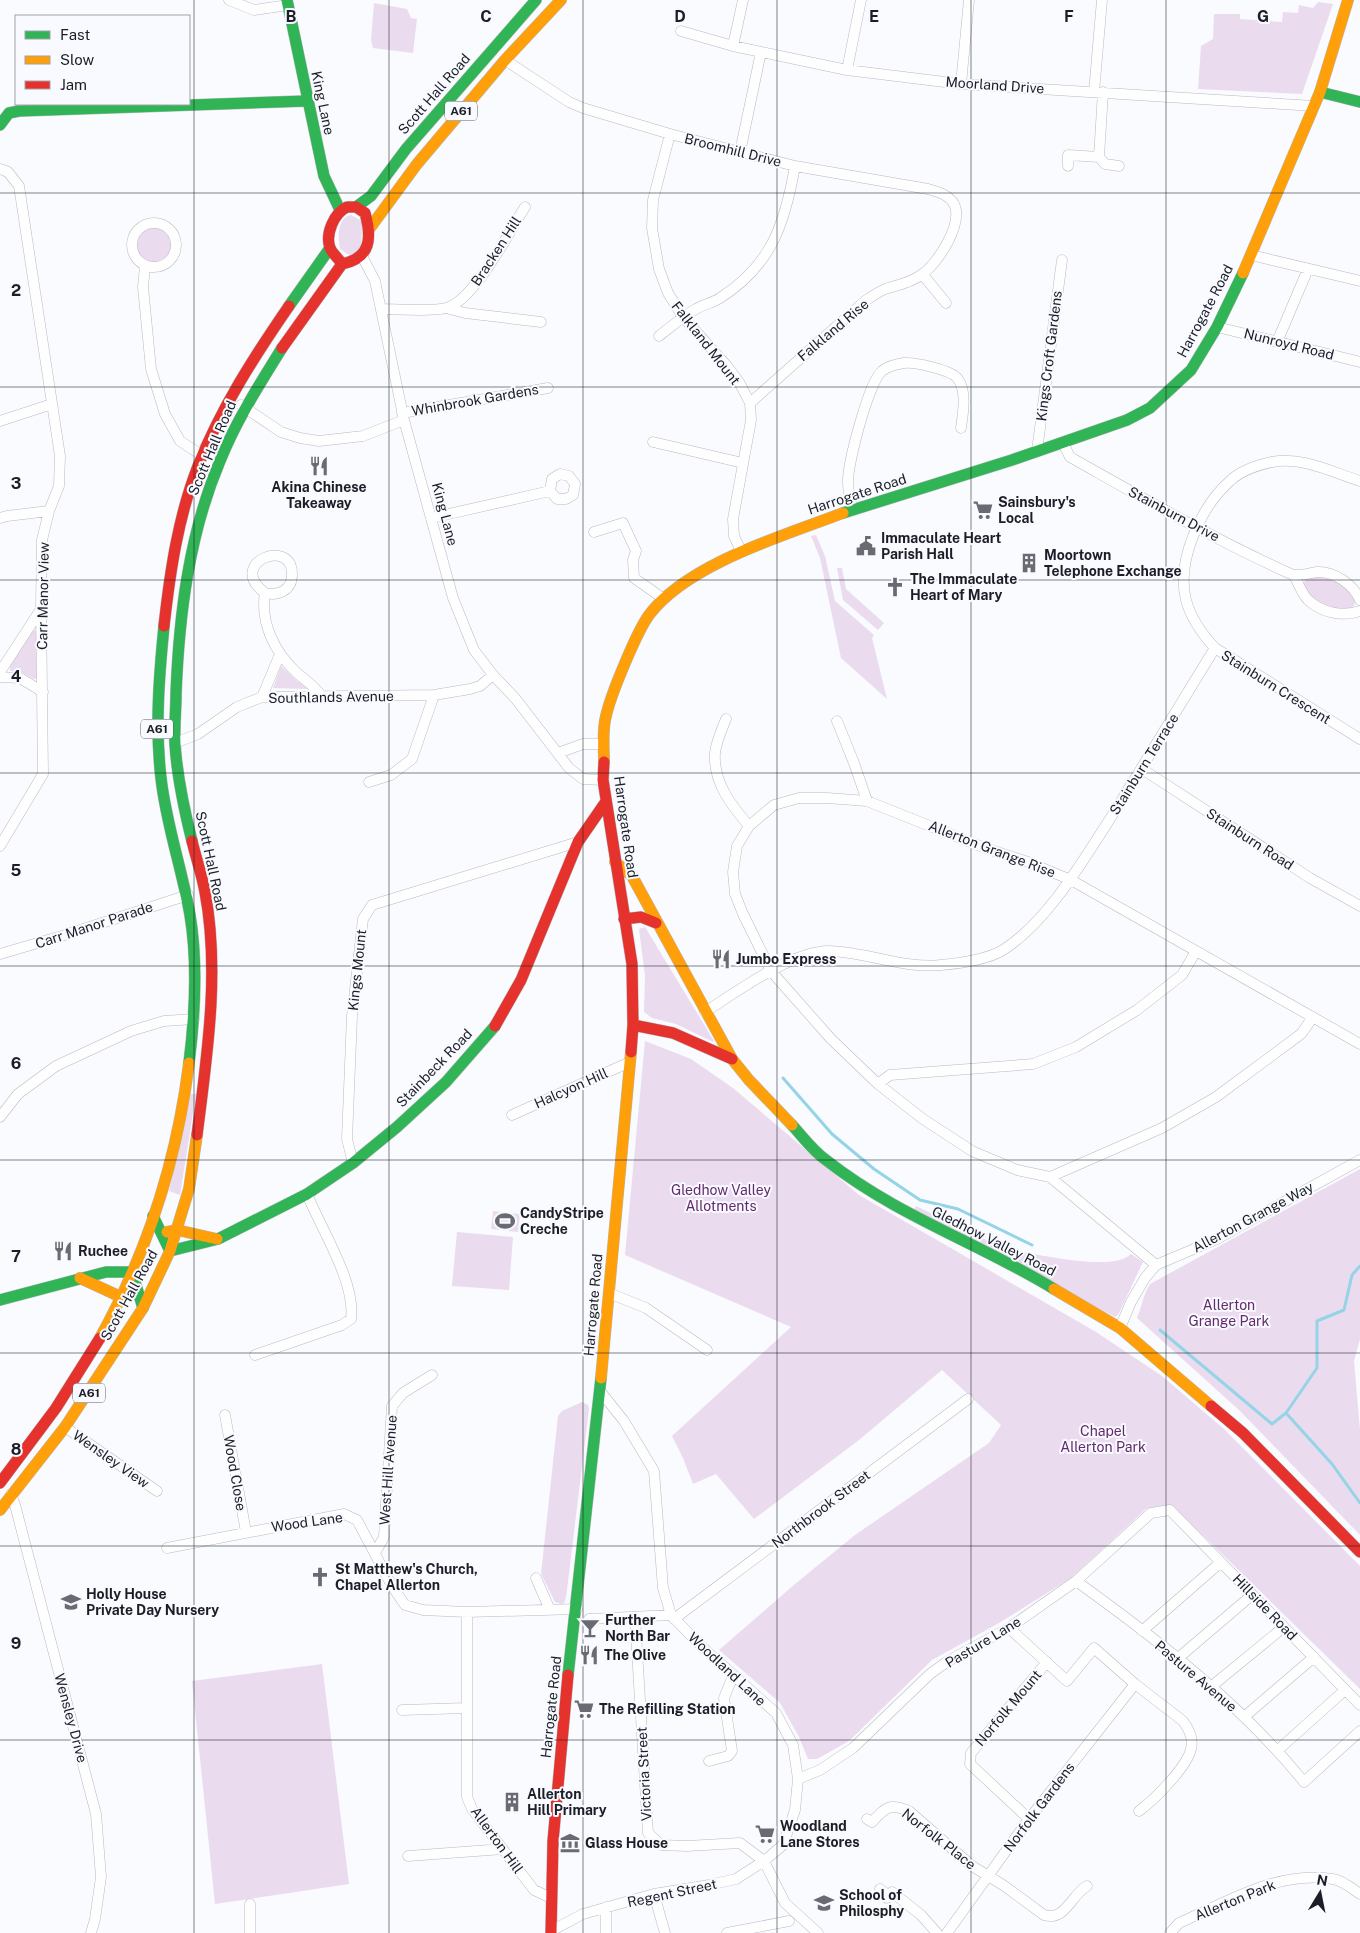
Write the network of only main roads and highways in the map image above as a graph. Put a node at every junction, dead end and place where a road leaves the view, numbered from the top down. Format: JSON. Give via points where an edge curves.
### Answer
{"nodes":[{"id":1,"x":536,"y":0,"type":"edge"},
{"id":2,"x":561,"y":0,"type":"edge"},
{"id":3,"x":1348,"y":0,"type":"edge"},
{"id":4,"x":288,"y":3,"type":"edge"},
{"id":5,"x":1320,"y":92,"type":"junction"},
{"id":6,"x":307,"y":102,"type":"junction"},
{"id":7,"x":1360,"y":102,"type":"edge"},
{"id":8,"x":4,"y":113,"type":"edge"},
{"id":9,"x":0,"y":125,"type":"edge"},
{"id":10,"x":356,"y":207,"type":"junction"},
{"id":11,"x":340,"y":210,"type":"junction"},
{"id":12,"x":370,"y":228,"type":"junction"},
{"id":13,"x":330,"y":248,"type":"junction"},
{"id":14,"x":342,"y":264,"type":"junction"},
{"id":15,"x":605,"y":803,"type":"junction"},
{"id":16,"x":615,"y":862,"type":"junction"},
{"id":17,"x":624,"y":918,"type":"junction"},
{"id":18,"x":656,"y":923,"type":"junction"},
{"id":19,"x":633,"y":1026,"type":"junction"},
{"id":20,"x":732,"y":1059,"type":"junction"},
{"id":21,"x":153,"y":1216,"type":"junction"},
{"id":22,"x":177,"y":1230,"type":"junction"},
{"id":23,"x":162,"y":1232,"type":"junction"},
{"id":24,"x":218,"y":1239,"type":"junction"},
{"id":25,"x":145,"y":1242,"type":"junction"},
{"id":26,"x":170,"y":1251,"type":"junction"},
{"id":27,"x":132,"y":1272,"type":"junction"},
{"id":28,"x":80,"y":1278,"type":"junction"},
{"id":29,"x":155,"y":1283,"type":"junction"},
{"id":30,"x":137,"y":1290,"type":"junction"},
{"id":31,"x":121,"y":1297,"type":"junction"},
{"id":32,"x":0,"y":1300,"type":"edge"},
{"id":33,"x":143,"y":1308,"type":"junction"},
{"id":34,"x":0,"y":1484,"type":"edge"},
{"id":35,"x":8,"y":1504,"type":"edge"},
{"id":36,"x":1360,"y":1552,"type":"edge"},
{"id":37,"x":551,"y":1932,"type":"edge"}],
"edges":[{"from":1,"to":10,"type":"main road","name":"Scott Hall Road","number":"A61","via":[[406,150],[371,196]]},
{"from":2,"to":12,"type":"main road","number":"A61","via":[[504,60],[417,164]]},
{"from":3,"to":5,"type":"main road","name":"Harrogate Road"},
{"from":4,"to":6,"type":"main road","name":"King Lane"},
{"from":5,"to":7,"type":"main road"},
{"from":5,"to":15,"type":"main road","name":"Harrogate Road","via":[[1251,255],[1217,327],[1191,370],[1150,408],[1127,420],[853,509],[741,551],[692,578],[649,615],[632,646],[608,706],[603,744]]},
{"from":6,"to":8,"type":"main road"},
{"from":6,"to":11,"type":"main road","name":"King Lane","via":[[324,176]]},
{"from":8,"to":9,"type":"main road"},
{"from":10,"to":11,"type":"main road","number":"A61"},
{"from":10,"to":12,"type":"main road","via":[[365,213]]},
{"from":11,"to":13,"type":"main road","number":"A61","via":[[330,231]]},
{"from":12,"to":14,"type":"main road","number":"A61","via":[[362,256]]},
{"from":13,"to":14,"type":"main road"},
{"from":13,"to":21,"type":"main road","name":"Scott Hall Road","number":"A61","via":[[257,352],[229,399],[203,456],[174,553],[166,602],[157,734],[166,811],[188,895],[194,1019],[180,1120]]},
{"from":14,"to":22,"type":"main road","name":"Scott Hall Road","number":"A61","via":[[290,334],[236,424],[202,509],[190,556],[182,608],[175,743],[183,804],[204,893],[211,972],[208,1051],[199,1122],[189,1189]]},
{"from":15,"to":16,"type":"main road","name":"Harrogate Road"},
{"from":15,"to":24,"type":"main road","name":"Stainbeck Road","via":[[578,842],[521,980],[499,1022],[446,1082],[353,1163],[307,1194]]},
{"from":16,"to":17,"type":"main road","name":"Harrogate Road"},
{"from":16,"to":18,"type":"main road","name":"Gledhow Valley Road","via":[[632,876]]},
{"from":17,"to":18,"type":"main road","via":[[641,917]]},
{"from":17,"to":19,"type":"main road","name":"Harrogate Road","via":[[632,964]]},
{"from":18,"to":20,"type":"main road","name":"Gledhow Valley Road"},
{"from":19,"to":20,"type":"main road","via":[[673,1033]]},
{"from":19,"to":37,"type":"main road","name":"Harrogate Road","via":[[600,1391],[562,1731]]},
{"from":20,"to":36,"type":"main road","name":"Gledhow Valley Road","via":[[824,1159],[865,1190],[1027,1272],[1120,1328],[1243,1433]]},
{"from":21,"to":23,"type":"main road"},
{"from":21,"to":25,"type":"main road","name":"Scott Hall Road","number":"A61"},
{"from":22,"to":23,"type":"main road"},
{"from":22,"to":24,"type":"main road"},
{"from":22,"to":26,"type":"main road","name":"Scott Hall Road","number":"A61"},
{"from":23,"to":25,"type":"main road"},
{"from":23,"to":26,"type":"main road"},
{"from":24,"to":26,"type":"main road","name":"Stainbeck Road"},
{"from":25,"to":27,"type":"main road","name":"Scott Hall Road","number":"A61"},
{"from":26,"to":29,"type":"main road","name":"Scott Hall Road","number":"A61"},
{"from":27,"to":28,"type":"main road","via":[[106,1272]]},
{"from":27,"to":30,"type":"main road"},
{"from":27,"to":31,"type":"main road","name":"Scott Hall Road","number":"A61"},
{"from":28,"to":31,"type":"main road"},
{"from":28,"to":32,"type":"main road"},
{"from":29,"to":30,"type":"main road"},
{"from":29,"to":33,"type":"main road","name":"Scott Hall Road","number":"A61"},
{"from":30,"to":31,"type":"main road"},
{"from":30,"to":33,"type":"main road"},
{"from":31,"to":34,"type":"main road","name":"Scott Hall Road","number":"A61","via":[[105,1330],[50,1418]]},
{"from":33,"to":35,"type":"main road","name":"Scott Hall Road","number":"A61","via":[[65,1427]]}]}
